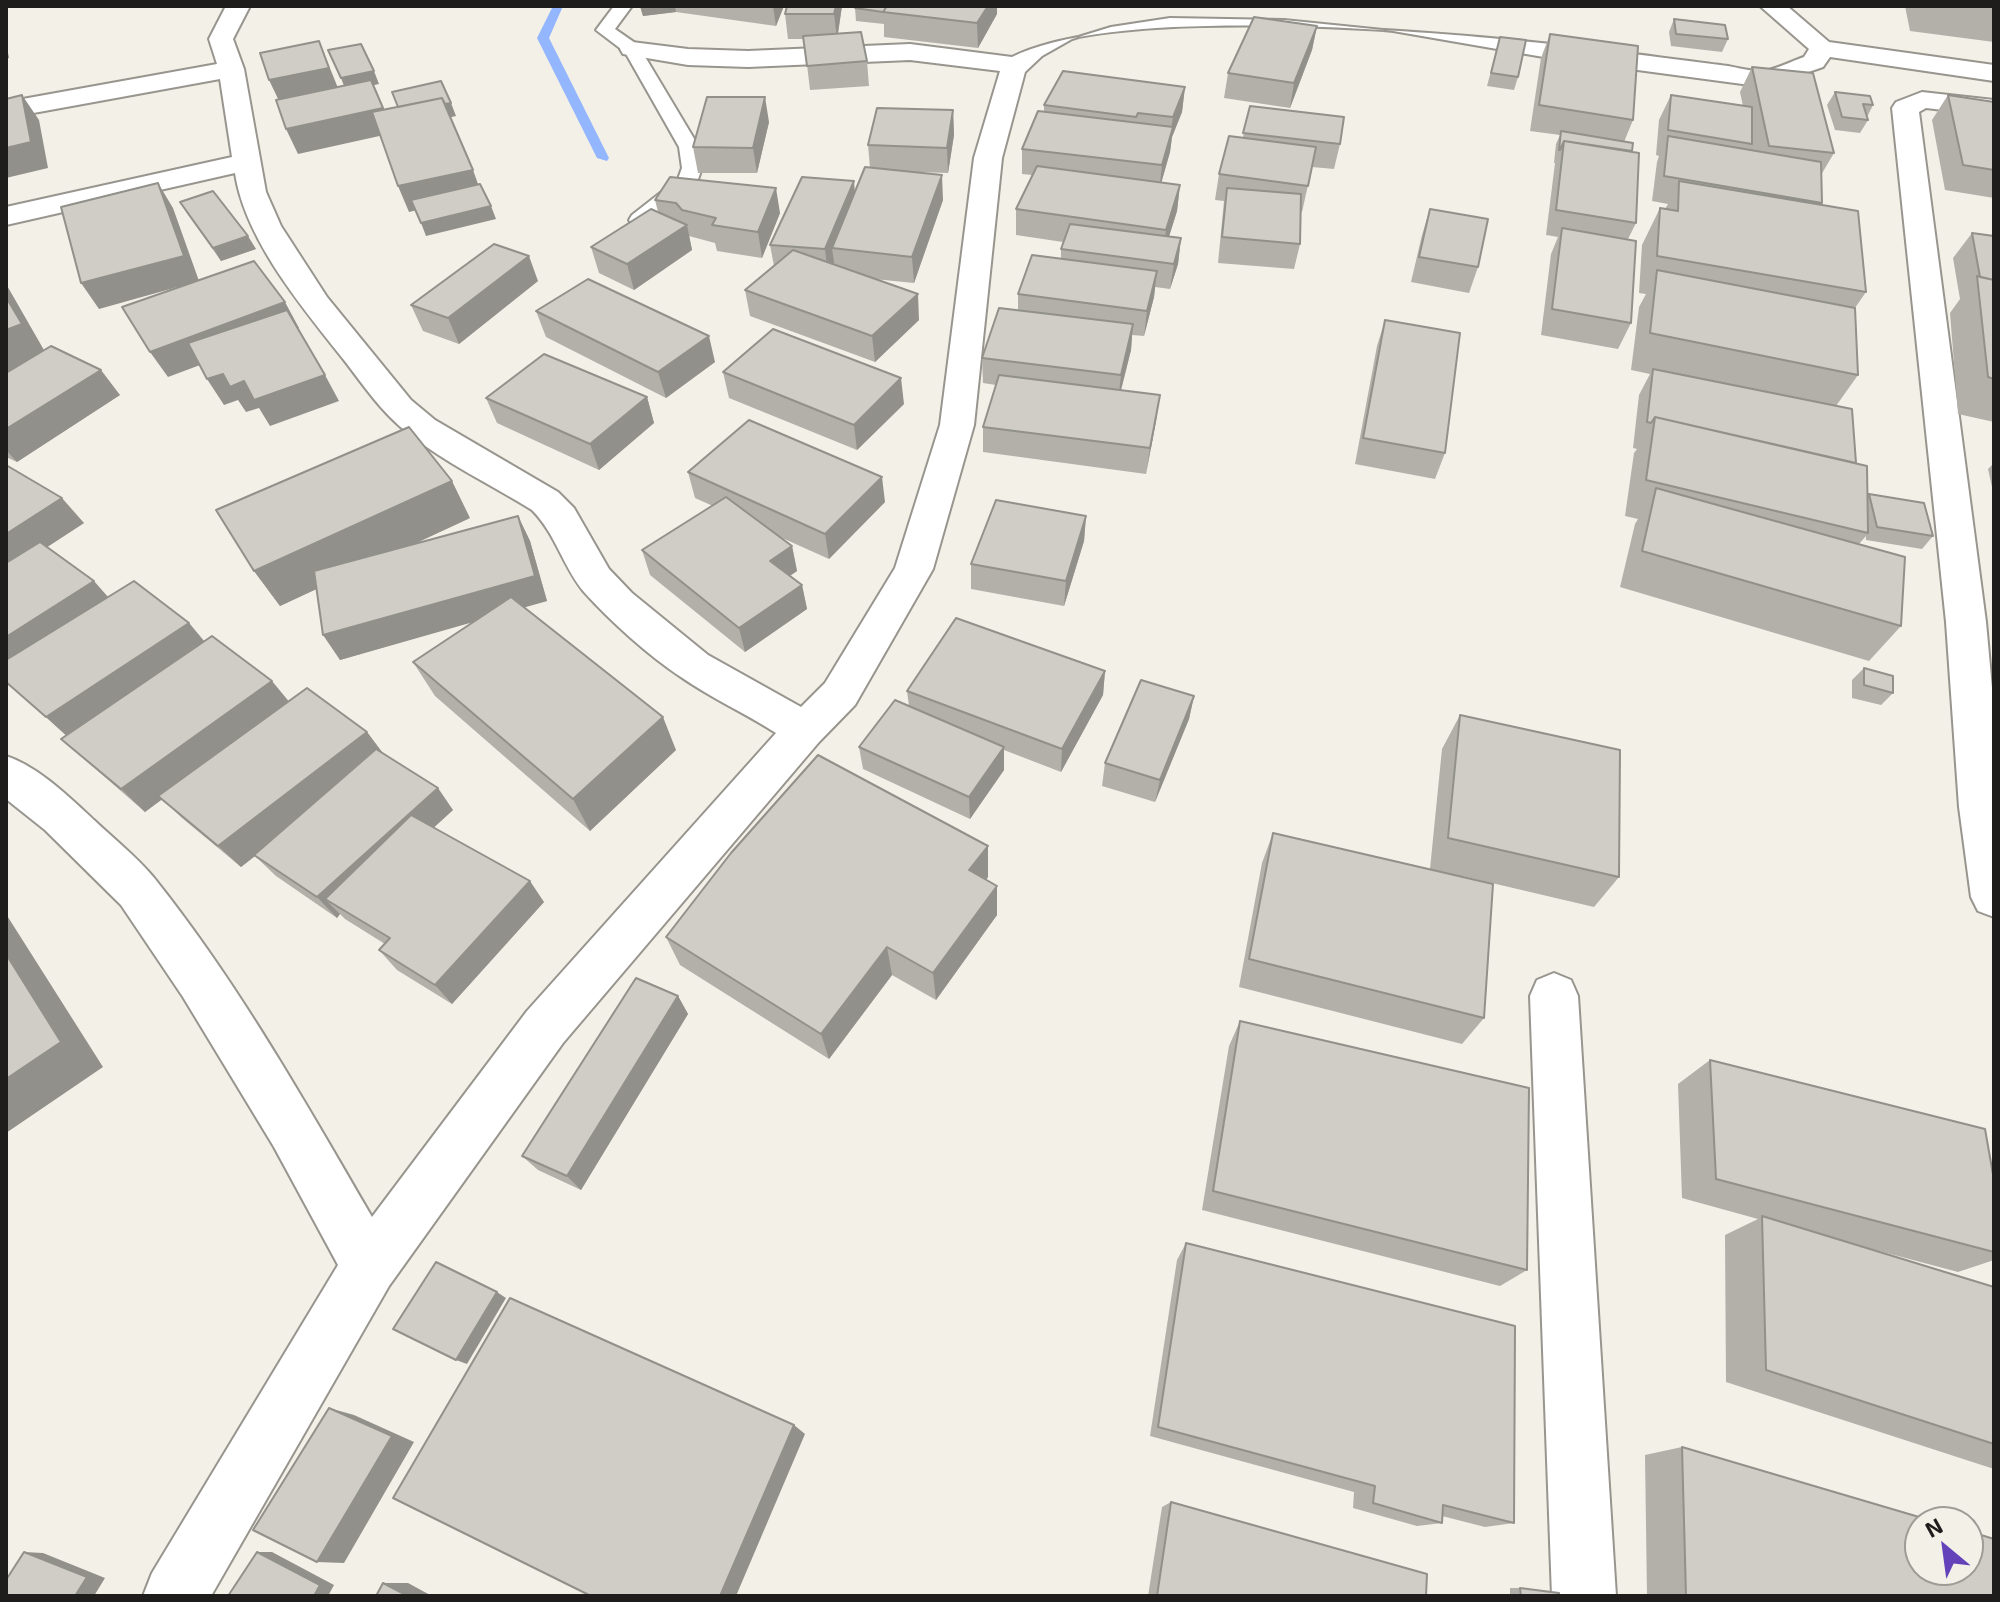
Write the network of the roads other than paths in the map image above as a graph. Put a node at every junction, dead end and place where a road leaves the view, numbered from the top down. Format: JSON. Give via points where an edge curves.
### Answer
{"nodes":[{"id":1,"x":238,"y":6,"type":"edge"},
{"id":2,"x":623,"y":6,"type":"edge"},
{"id":3,"x":1772,"y":6,"type":"edge"},
{"id":4,"x":1822,"y":48,"type":"junction"},
{"id":5,"x":632,"y":49,"type":"junction"},
{"id":6,"x":1018,"y":65,"type":"junction"},
{"id":7,"x":231,"y":69,"type":"junction"},
{"id":8,"x":1994,"y":73,"type":"edge"},
{"id":9,"x":1994,"y":108,"type":"edge"},
{"id":10,"x":6,"y":110,"type":"edge"},
{"id":11,"x":248,"y":162,"type":"junction"},
{"id":12,"x":6,"y":216,"type":"edge"},
{"id":13,"x":640,"y":220,"type":"edge"},
{"id":14,"x":804,"y":730,"type":"junction"},
{"id":15,"x":6,"y":774,"type":"edge"},
{"id":16,"x":1994,"y":897,"type":"edge"},
{"id":17,"x":1554,"y":996,"type":"dead end"},
{"id":18,"x":369,"y":1266,"type":"junction"},
{"id":19,"x":175,"y":1596,"type":"edge"},
{"id":20,"x":1584,"y":1596,"type":"edge"}],
"edges":[{"from":1,"to":7,"type":"street","via":[[221,39]]},
{"from":2,"to":5,"type":"lane","via":[[605,30]]},
{"from":3,"to":4,"type":"street"},
{"from":4,"to":6,"type":"street","via":[[1814,62],[1765,79],[1393,24],[1284,13],[1170,11],[1107,20],[1063,34]]},
{"from":4,"to":8,"type":"street"},
{"from":5,"to":6,"type":"street","via":[[748,59],[910,52]]},
{"from":5,"to":13,"type":"lane","via":[[686,140],[692,168],[682,189]]},
{"from":6,"to":14,"type":"street","via":[[988,158],[957,425],[914,569],[840,694]]},
{"from":7,"to":10,"type":"street"},
{"from":7,"to":11,"type":"street"},
{"from":9,"to":16,"type":"street","via":[[1922,100],[1905,108]]},
{"from":11,"to":12,"type":"street"},
{"from":11,"to":14,"type":"street","via":[[252,192],[266,226],[315,302],[399,408],[545,501],[561,517],[595,579],[694,666]]},
{"from":14,"to":18,"type":"street","via":[[545,1027]]},
{"from":15,"to":18,"type":"street","via":[[61,817],[137,891],[276,1102]]},
{"from":17,"to":20,"type":"street"},
{"from":18,"to":19,"type":"street"}]}
